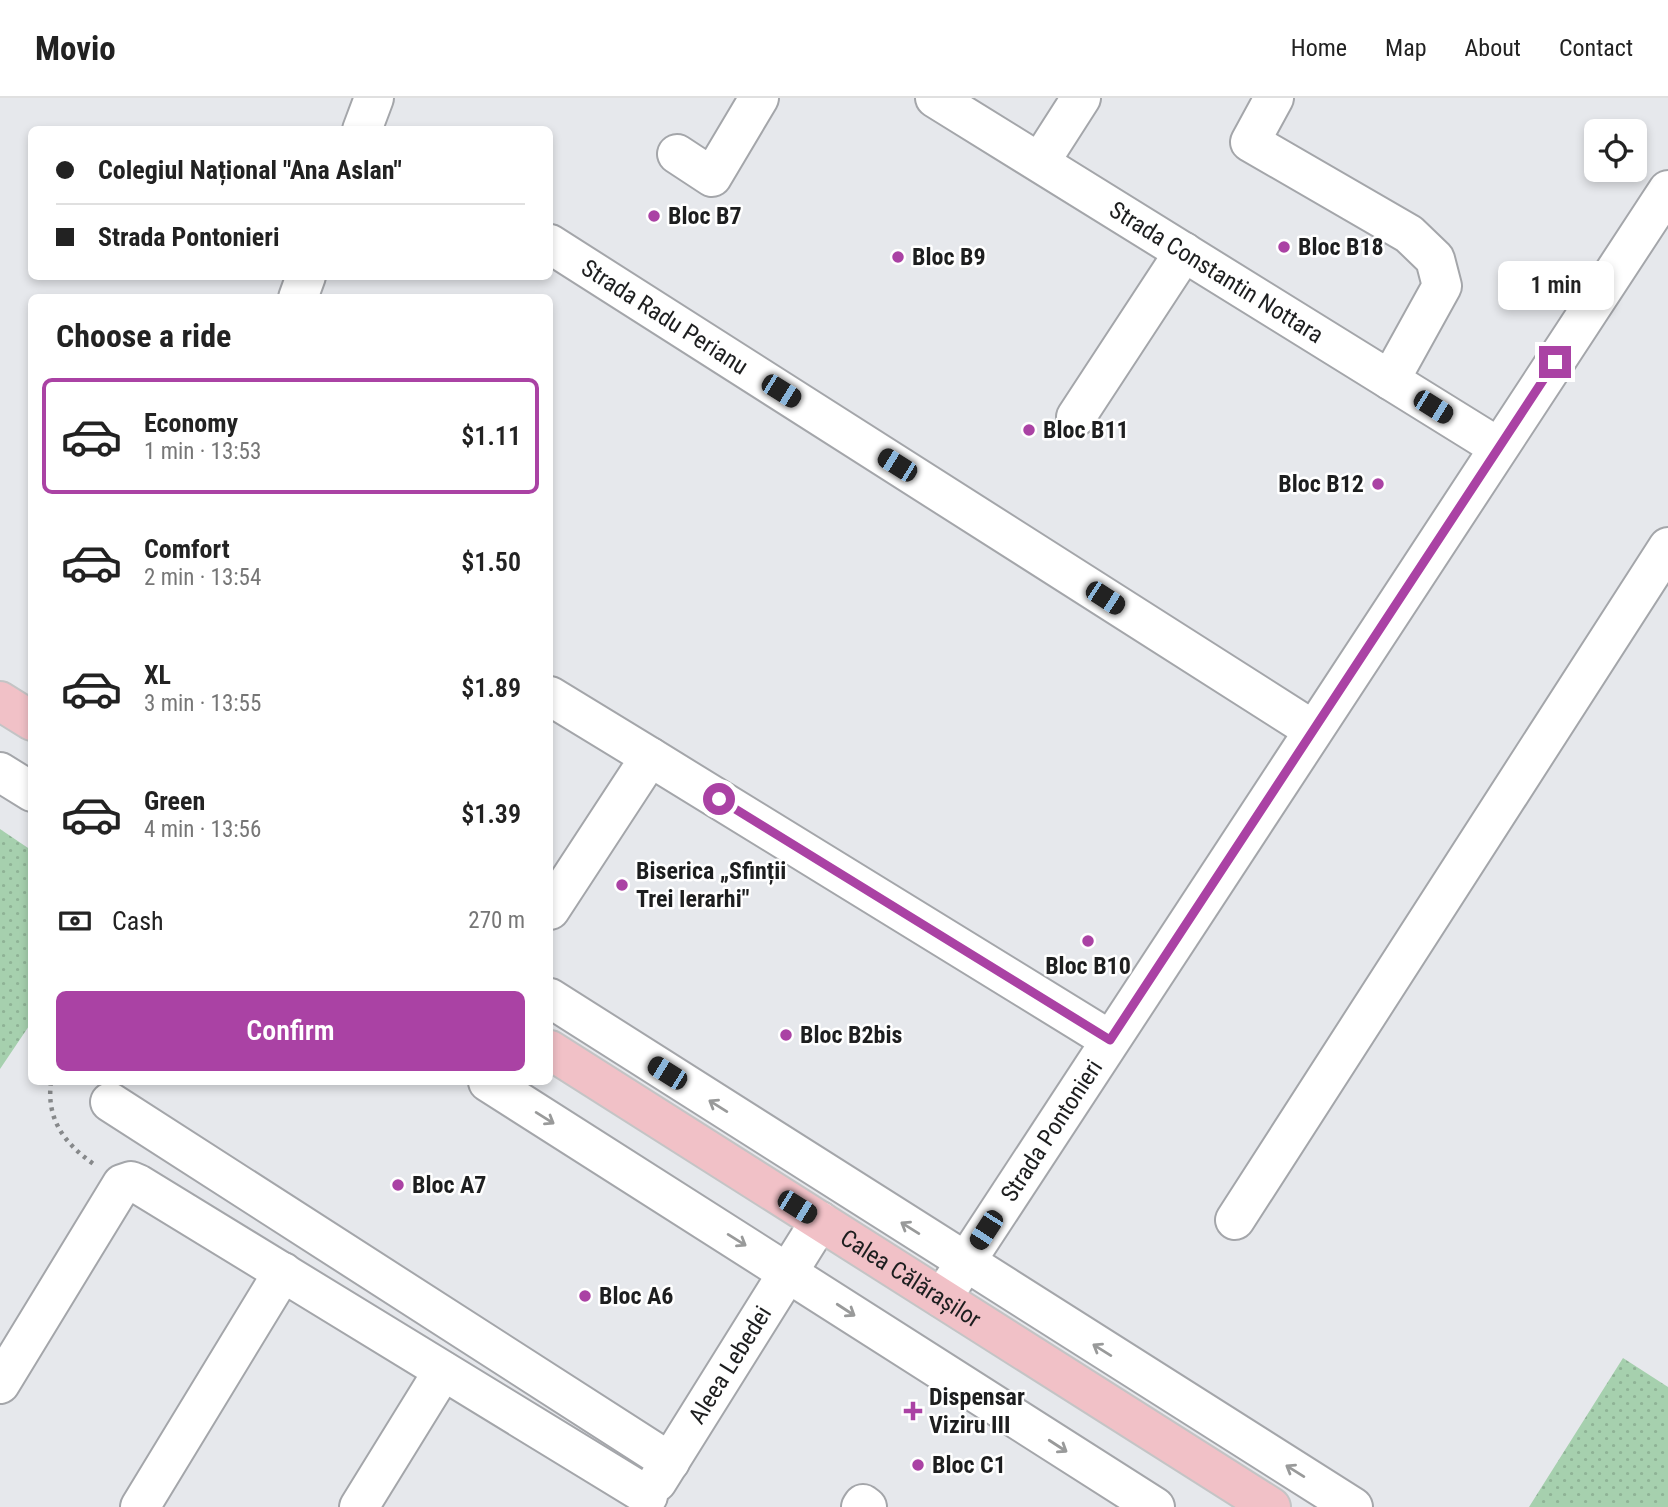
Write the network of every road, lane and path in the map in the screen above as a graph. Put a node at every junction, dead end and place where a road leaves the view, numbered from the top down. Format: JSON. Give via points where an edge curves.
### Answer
{"nodes":[{"id":1,"x":759,"y":98,"type":"edge"},
{"id":2,"x":934,"y":98,"type":"edge"},
{"id":3,"x":1081,"y":98,"type":"edge"},
{"id":4,"x":1274,"y":98,"type":"edge"},
{"id":5,"x":677,"y":154,"type":"dead end"},
{"id":6,"x":1040,"y":162,"type":"junction"},
{"id":7,"x":1668,"y":190,"type":"edge"},
{"id":8,"x":553,"y":246,"type":"edge"},
{"id":9,"x":1184,"y":252,"type":"junction"},
{"id":10,"x":1390,"y":380,"type":"junction"},
{"id":11,"x":1076,"y":417,"type":"dead end"},
{"id":12,"x":1498,"y":447,"type":"junction"},
{"id":13,"x":1668,"y":547,"type":"edge"},
{"id":14,"x":553,"y":698,"type":"edge"},
{"id":15,"x":0,"y":701,"type":"edge"},
{"id":16,"x":28,"y":718,"type":"edge"},
{"id":17,"x":1313,"y":730,"type":"junction"},
{"id":18,"x":650,"y":757,"type":"junction"},
{"id":19,"x":0,"y":772,"type":"edge"},
{"id":20,"x":28,"y":790,"type":"edge"},
{"id":21,"x":553,"y":906,"type":"edge"},
{"id":22,"x":553,"y":1000,"type":"edge"},
{"id":23,"x":1110,"y":1040,"type":"junction"},
{"id":24,"x":553,"y":1052,"type":"edge"},
{"id":25,"x":51,"y":1085,"type":"edge"},
{"id":26,"x":493,"y":1085,"type":"edge"},
{"id":27,"x":110,"y":1102,"type":"dead end"},
{"id":28,"x":122,"y":1184,"type":"junction"},
{"id":29,"x":1235,"y":1220,"type":"dead end"},
{"id":30,"x":820,"y":1221,"type":"junction"},
{"id":31,"x":965,"y":1263,"type":"junction"},
{"id":32,"x":283,"y":1272,"type":"junction"},
{"id":33,"x":789,"y":1273,"type":"junction"},
{"id":34,"x":942,"y":1298,"type":"junction"},
{"id":35,"x":443,"y":1371,"type":"junction"},
{"id":36,"x":0,"y":1384,"type":"edge"},
{"id":37,"x":670,"y":1462,"type":"junction"},
{"id":38,"x":645,"y":1502,"type":"edge"},
{"id":39,"x":140,"y":1507,"type":"edge"},
{"id":40,"x":359,"y":1507,"type":"edge"},
{"id":41,"x":861,"y":1507,"type":"edge"},
{"id":42,"x":867,"y":1507,"type":"edge"},
{"id":43,"x":1155,"y":1507,"type":"edge"},
{"id":44,"x":1271,"y":1507,"type":"edge"},
{"id":45,"x":1353,"y":1507,"type":"edge"}],
"edges":[{"from":1,"to":5,"type":"street","via":[[712,177]]},
{"from":2,"to":6,"type":"street","name":"Strada Constantin Nottara"},
{"from":3,"to":6,"type":"street"},
{"from":4,"to":10,"type":"street","via":[[1250,142],[1409,234],[1435,258],[1442,286]]},
{"from":6,"to":9,"type":"street","name":"Strada Constantin Nottara"},
{"from":7,"to":12,"type":"street","name":"Strada Pontonieri"},
{"from":8,"to":17,"type":"street","name":"Strada Radu Perianu"},
{"from":9,"to":10,"type":"street","name":"Strada Constantin Nottara"},
{"from":9,"to":11,"type":"street"},
{"from":10,"to":12,"type":"street","name":"Strada Constantin Nottara"},
{"from":12,"to":17,"type":"street","name":"Strada Pontonieri"},
{"from":13,"to":29,"type":"street"},
{"from":14,"to":18,"type":"street"},
{"from":15,"to":16,"type":"main road"},
{"from":17,"to":23,"type":"street","name":"Strada Pontonieri"},
{"from":18,"to":21,"type":"street"},
{"from":18,"to":23,"type":"street"},
{"from":19,"to":20,"type":"street"},
{"from":31,"to":22,"type":"street","one_way":true},
{"from":23,"to":31,"type":"street","name":"Strada Pontonieri"},
{"from":24,"to":30,"type":"main road","name":"Calea Călărașilor"},
{"from":25,"to":28,"type":"path","via":[[51,1110],[59,1133],[76,1152]]},
{"from":26,"to":33,"type":"street","one_way":true},
{"from":27,"to":37,"type":"street"},
{"from":28,"to":32,"type":"street","via":[[138,1184]]},
{"from":28,"to":36,"type":"street"},
{"from":30,"to":33,"type":"street","name":"Aleea Lebedei"},
{"from":30,"to":34,"type":"main road","name":"Calea Călărașilor"},
{"from":31,"to":34,"type":"street","name":"Strada Pontonieri"},
{"from":45,"to":31,"type":"street","one_way":true},
{"from":32,"to":35,"type":"street"},
{"from":32,"to":39,"type":"street"},
{"from":33,"to":37,"type":"street","name":"Aleea Lebedei"},
{"from":33,"to":43,"type":"street","one_way":true},
{"from":34,"to":44,"type":"main road","name":"Calea Călărașilor"},
{"from":35,"to":38,"type":"street"},
{"from":35,"to":40,"type":"street"},
{"from":37,"to":38,"type":"street","name":"Aleea Lebedei"},
{"from":41,"to":42,"type":"street"}]}
